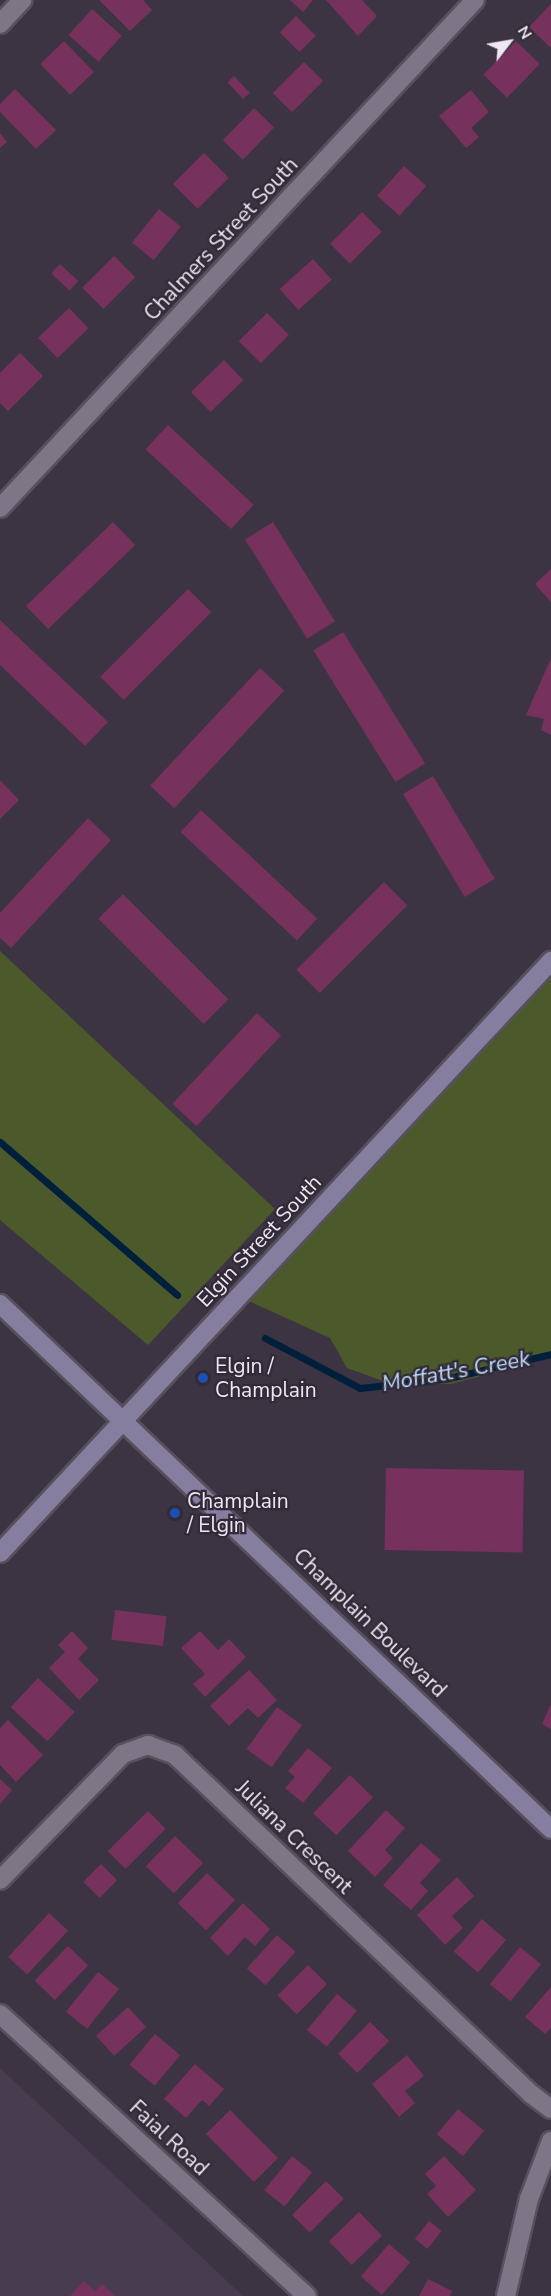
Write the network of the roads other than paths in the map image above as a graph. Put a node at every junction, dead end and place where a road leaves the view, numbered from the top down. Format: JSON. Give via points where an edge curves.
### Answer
{"nodes":[{"id":1,"x":22,"y":0,"type":"edge"},
{"id":2,"x":475,"y":0,"type":"edge"},
{"id":3,"x":0,"y":24,"type":"edge"},
{"id":4,"x":0,"y":508,"type":"edge"},
{"id":5,"x":551,"y":961,"type":"edge"},
{"id":6,"x":0,"y":1304,"type":"edge"},
{"id":7,"x":122,"y":1422,"type":"junction"},
{"id":8,"x":0,"y":1553,"type":"edge"},
{"id":9,"x":551,"y":1829,"type":"edge"},
{"id":10,"x":0,"y":1880,"type":"edge"},
{"id":11,"x":0,"y":2014,"type":"edge"},
{"id":12,"x":551,"y":2109,"type":"edge"},
{"id":13,"x":551,"y":2141,"type":"edge"},
{"id":14,"x":307,"y":2296,"type":"edge"},
{"id":15,"x":506,"y":2296,"type":"edge"}],
"edges":[{"from":1,"to":3,"type":"street"},
{"from":2,"to":4,"type":"street","name":"Chalmers Street South"},
{"from":5,"to":7,"type":"street","name":"Elgin Street South"},
{"from":6,"to":7,"type":"street","name":"Champlain Boulevard"},
{"from":7,"to":8,"type":"street","name":"Elgin Street South"},
{"from":7,"to":9,"type":"street","name":"Champlain Boulevard"},
{"from":10,"to":12,"type":"street","name":"Juliana Crescent","via":[[123,1754],[148,1745],[175,1755]]},
{"from":11,"to":14,"type":"street","name":"Faial Road"},
{"from":13,"to":15,"type":"street","via":[[529,2199]]}]}
